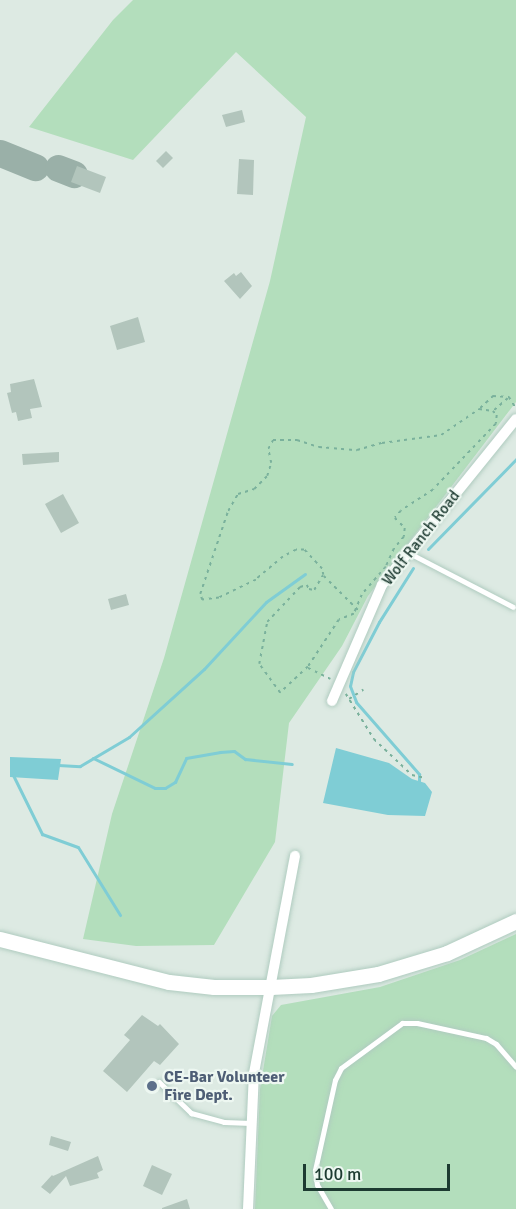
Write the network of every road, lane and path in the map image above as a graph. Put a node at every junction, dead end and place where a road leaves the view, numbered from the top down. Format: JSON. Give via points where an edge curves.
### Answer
{"nodes":[{"id":1,"x":509,"y":397,"type":"junction"},
{"id":2,"x":479,"y":408,"type":"junction"},
{"id":3,"x":516,"y":408,"type":"edge"},
{"id":4,"x":493,"y":411,"type":"junction"},
{"id":5,"x":516,"y":419,"type":"edge"},
{"id":6,"x":409,"y":553,"type":"junction"},
{"id":7,"x":324,"y":575,"type":"junction"},
{"id":8,"x":513,"y":607,"type":"dead end"},
{"id":9,"x":356,"y":608,"type":"junction"},
{"id":10,"x":367,"y":620,"type":"junction"},
{"id":11,"x":308,"y":667,"type":"junction"},
{"id":12,"x":340,"y":683,"type":"junction"},
{"id":13,"x":363,"y":690,"type":"dead end"},
{"id":14,"x":348,"y":700,"type":"junction"},
{"id":15,"x":332,"y":701,"type":"dead end"},
{"id":16,"x":426,"y":778,"type":"dead end"},
{"id":17,"x":295,"y":856,"type":"dead end"},
{"id":18,"x":516,"y":921,"type":"edge"},
{"id":19,"x":0,"y":939,"type":"edge"},
{"id":20,"x":271,"y":987,"type":"junction"},
{"id":21,"x":516,"y":1067,"type":"edge"},
{"id":22,"x":159,"y":1082,"type":"dead end"},
{"id":23,"x":251,"y":1123,"type":"junction"},
{"id":24,"x":248,"y":1209,"type":"edge"},
{"id":25,"x":331,"y":1209,"type":"edge"}],
"edges":[{"from":1,"to":2,"type":"path","via":[[493,396]]},
{"from":1,"to":3,"type":"path"},
{"from":1,"to":4,"type":"path"},
{"from":2,"to":4,"type":"path"},
{"from":2,"to":7,"type":"path","via":[[441,435],[357,450],[273,440],[268,449],[271,463],[267,476],[254,489],[238,494],[228,511],[215,555],[206,570],[201,600],[219,598],[256,580],[296,550],[304,550]]},
{"from":4,"to":9,"type":"path","via":[[496,424],[433,490],[395,518],[405,528],[404,537]]},
{"from":5,"to":6,"type":"street","name":"Wolf Ranch Road"},
{"from":6,"to":8,"type":"lane"},
{"from":6,"to":10,"type":"street","name":"Wolf Ranch Road","via":[[382,585]]},
{"from":7,"to":9,"type":"path"},
{"from":7,"to":11,"type":"path","via":[[314,590],[307,585],[300,587],[267,622],[265,645],[260,653],[259,664],[280,693]]},
{"from":9,"to":10,"type":"path"},
{"from":9,"to":11,"type":"path","via":[[354,614],[339,620]]},
{"from":10,"to":12,"type":"street","name":"Wolf Ranch Road"},
{"from":11,"to":12,"type":"path"},
{"from":12,"to":14,"type":"path"},
{"from":12,"to":15,"type":"street","name":"Wolf Ranch Road"},
{"from":13,"to":14,"type":"path"},
{"from":14,"to":16,"type":"path","via":[[374,739],[412,776]]},
{"from":17,"to":20,"type":"street"},
{"from":18,"to":20,"type":"street","via":[[447,953],[378,975]]},
{"from":19,"to":20,"type":"street","via":[[169,982]]},
{"from":20,"to":23,"type":"street","via":[[254,1073]]},
{"from":21,"to":25,"type":"lane","via":[[486,1038],[402,1023],[341,1068],[315,1170],[317,1185]]},
{"from":22,"to":23,"type":"lane","via":[[191,1113],[224,1122]]},
{"from":23,"to":24,"type":"street"}]}
